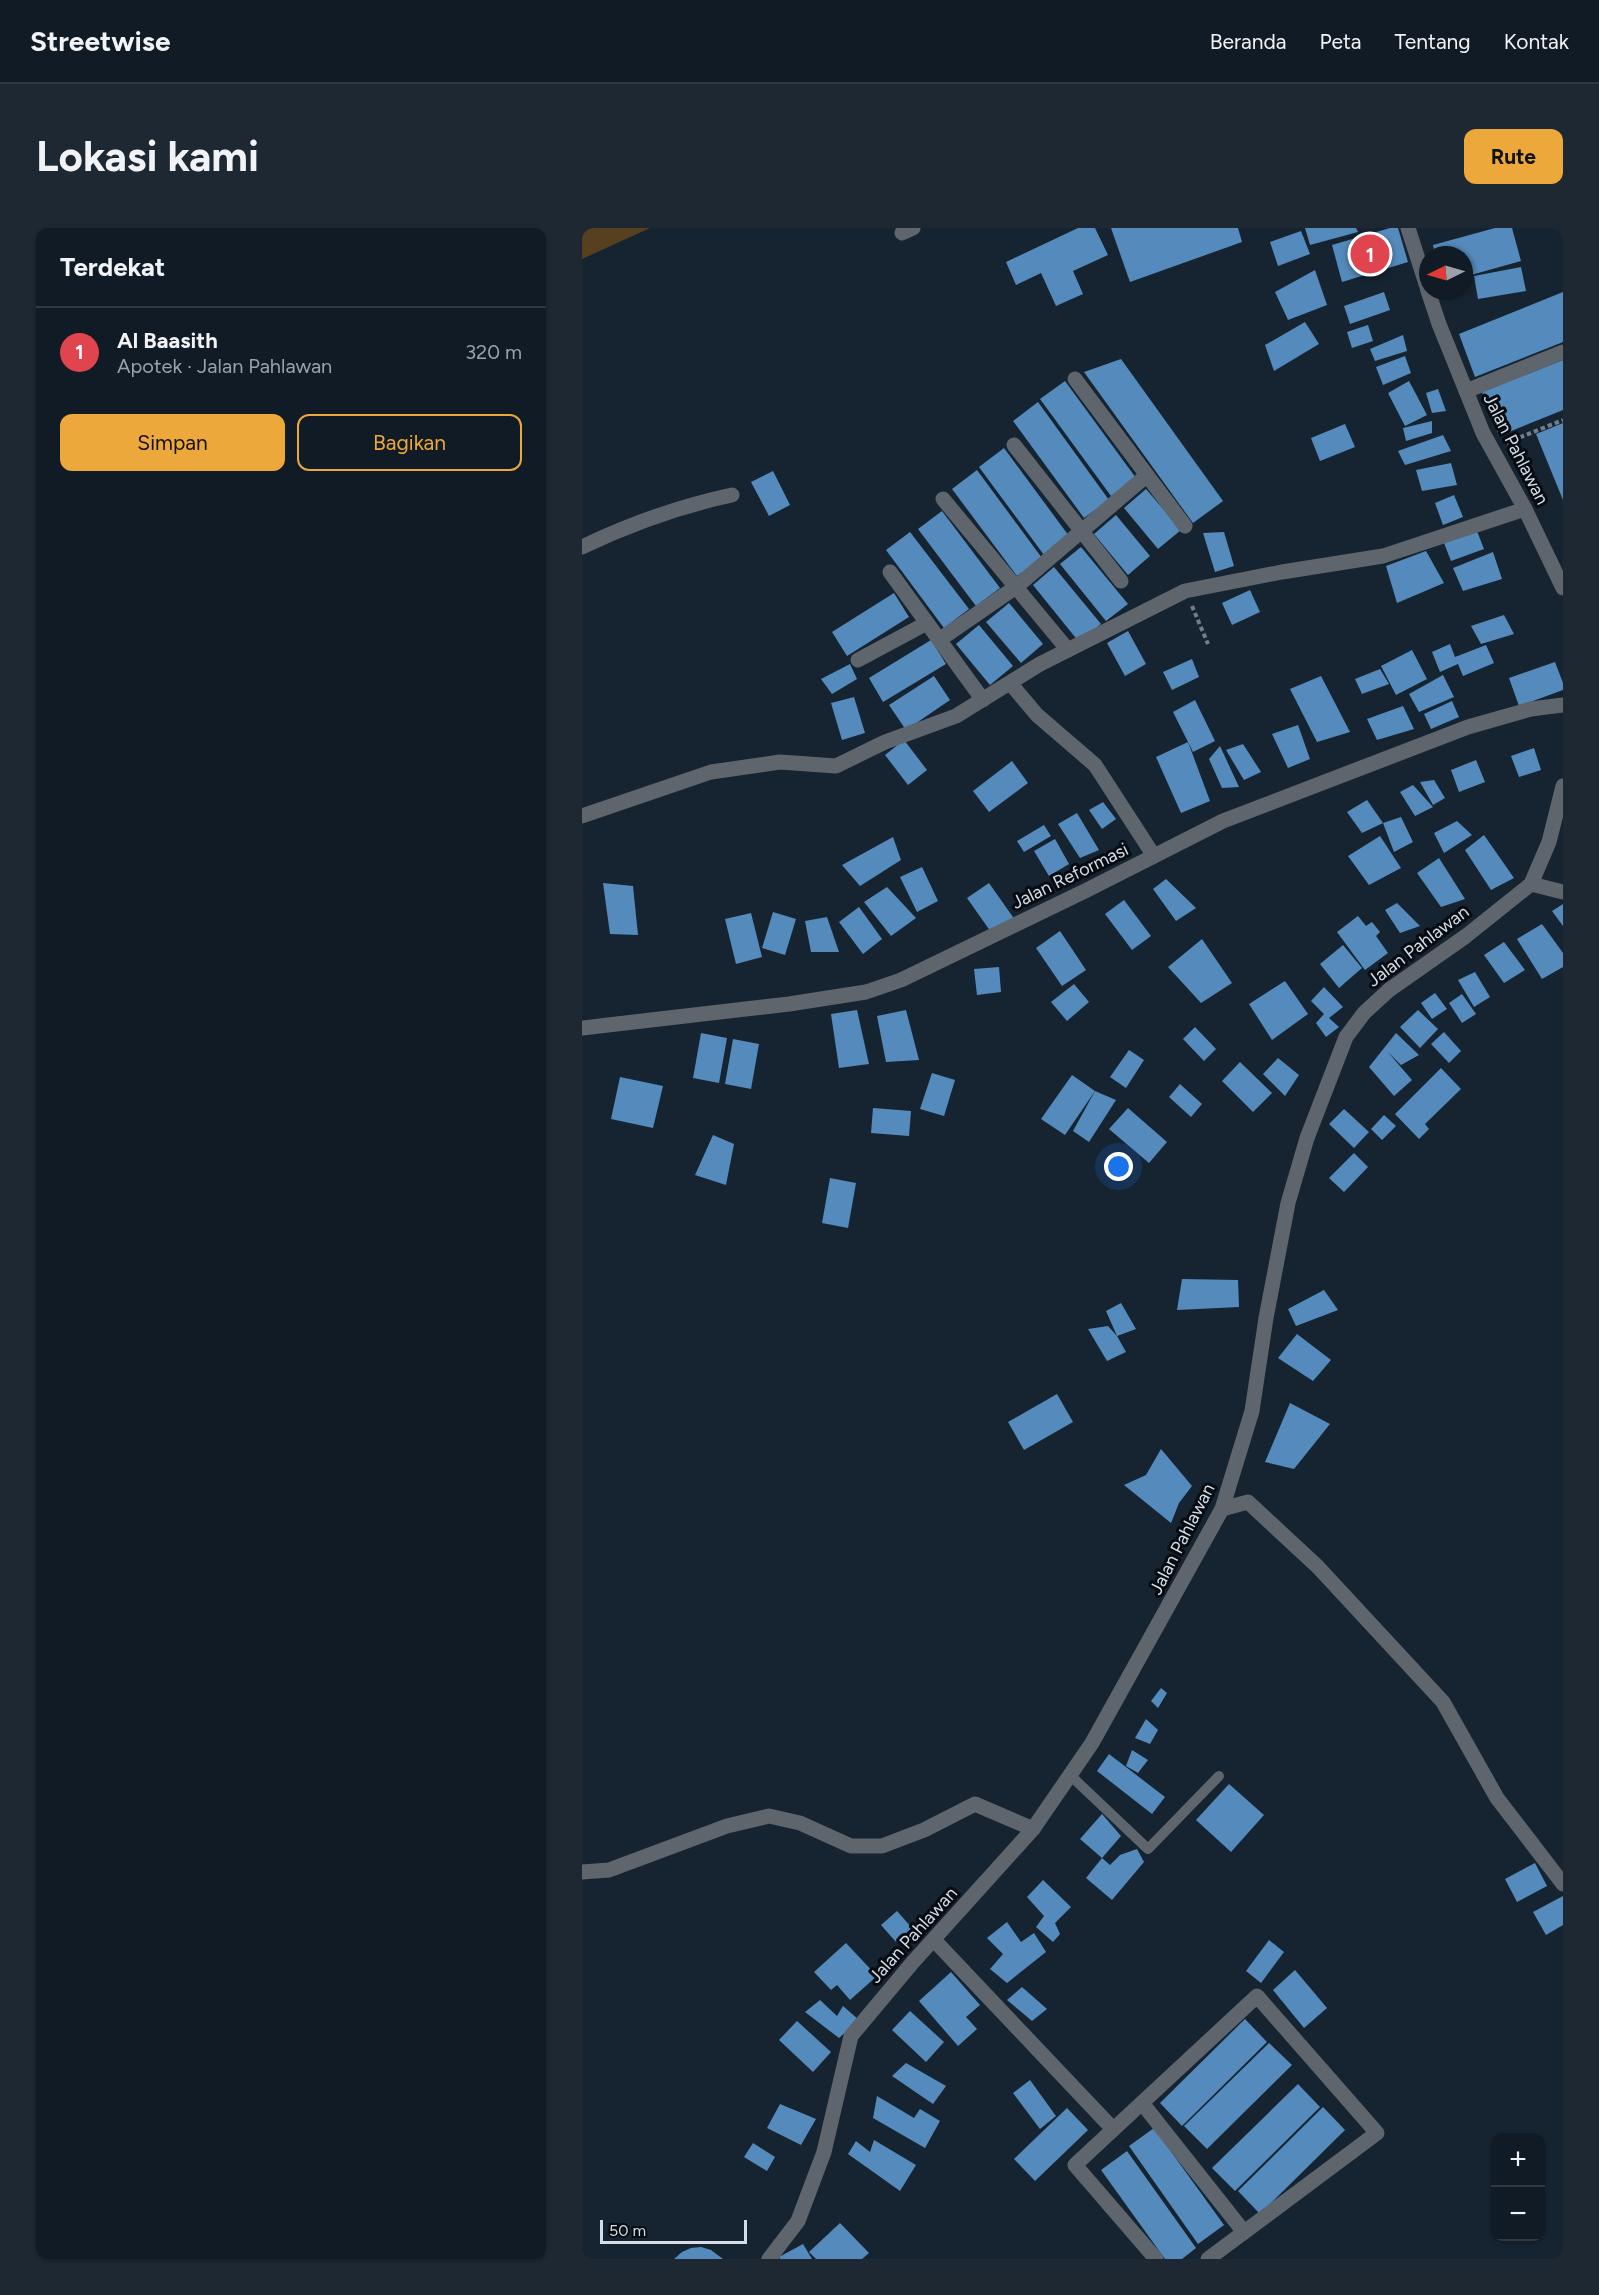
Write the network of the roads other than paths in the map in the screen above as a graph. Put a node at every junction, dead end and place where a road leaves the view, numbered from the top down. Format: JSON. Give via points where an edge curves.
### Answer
{"nodes":[{"id":1,"x":1408,"y":228,"type":"edge"},
{"id":2,"x":1419,"y":263,"type":"edge"},
{"id":3,"x":1431,"y":300,"type":"edge"},
{"id":4,"x":1563,"y":352,"type":"edge"},
{"id":5,"x":1075,"y":379,"type":"dead end"},
{"id":6,"x":1466,"y":392,"type":"junction"},
{"id":7,"x":1014,"y":445,"type":"dead end"},
{"id":8,"x":1146,"y":476,"type":"junction"},
{"id":9,"x":732,"y":495,"type":"dead end"},
{"id":10,"x":943,"y":499,"type":"dead end"},
{"id":11,"x":1525,"y":509,"type":"junction"},
{"id":12,"x":1185,"y":526,"type":"dead end"},
{"id":13,"x":1083,"y":531,"type":"junction"},
{"id":14,"x":582,"y":547,"type":"edge"},
{"id":15,"x":890,"y":572,"type":"dead end"},
{"id":16,"x":1121,"y":581,"type":"dead end"},
{"id":17,"x":1016,"y":587,"type":"junction"},
{"id":18,"x":1563,"y":588,"type":"edge"},
{"id":19,"x":927,"y":623,"type":"junction"},
{"id":20,"x":939,"y":640,"type":"junction"},
{"id":21,"x":1068,"y":650,"type":"junction"},
{"id":22,"x":858,"y":660,"type":"dead end"},
{"id":23,"x":1010,"y":682,"type":"junction"},
{"id":24,"x":983,"y":700,"type":"junction"},
{"id":25,"x":1563,"y":705,"type":"edge"},
{"id":26,"x":1563,"y":786,"type":"edge"},
{"id":27,"x":582,"y":816,"type":"edge"},
{"id":28,"x":1154,"y":856,"type":"junction"},
{"id":29,"x":1530,"y":884,"type":"junction"},
{"id":30,"x":1563,"y":892,"type":"edge"},
{"id":31,"x":582,"y":1028,"type":"edge"},
{"id":32,"x":1222,"y":1509,"type":"junction"},
{"id":33,"x":1070,"y":1775,"type":"junction"},
{"id":34,"x":1219,"y":1776,"type":"dead end"},
{"id":35,"x":1033,"y":1828,"type":"junction"},
{"id":36,"x":582,"y":1872,"type":"edge"},
{"id":37,"x":1563,"y":1884,"type":"edge"},
{"id":38,"x":934,"y":1940,"type":"junction"},
{"id":39,"x":1142,"y":2103,"type":"junction"},
{"id":40,"x":1113,"y":2129,"type":"junction"},
{"id":41,"x":1244,"y":2232,"type":"junction"},
{"id":42,"x":769,"y":2259,"type":"edge"},
{"id":43,"x":1156,"y":2259,"type":"edge"},
{"id":44,"x":1208,"y":2259,"type":"edge"}],
"edges":[{"from":1,"to":2,"type":"street","name":"Jalan Pahlawan"},
{"from":3,"to":6,"type":"street","name":"Jalan Pahlawan"},
{"from":4,"to":6,"type":"street"},
{"from":5,"to":8,"type":"street"},
{"from":6,"to":11,"type":"street","name":"Jalan Pahlawan","via":[[1483,434]]},
{"from":7,"to":13,"type":"street"},
{"from":8,"to":12,"type":"street"},
{"from":8,"to":13,"type":"street"},
{"from":9,"to":14,"type":"street","via":[[691,503]]},
{"from":10,"to":17,"type":"street"},
{"from":11,"to":18,"type":"street","name":"Jalan Pahlawan"},
{"from":11,"to":21,"type":"street","via":[[1383,556],[1185,591]]},
{"from":13,"to":16,"type":"street"},
{"from":13,"to":17,"type":"street"},
{"from":15,"to":19,"type":"street"},
{"from":17,"to":20,"type":"street"},
{"from":17,"to":21,"type":"street"},
{"from":19,"to":20,"type":"street"},
{"from":19,"to":22,"type":"street"},
{"from":20,"to":24,"type":"street"},
{"from":21,"to":23,"type":"street"},
{"from":23,"to":24,"type":"street"},
{"from":23,"to":28,"type":"street","via":[[1037,715],[1095,765]]},
{"from":24,"to":27,"type":"street","via":[[956,716],[885,742],[836,766],[780,762],[711,772]]},
{"from":25,"to":28,"type":"street","name":"Jalan Reformasi","via":[[1530,709],[1468,727],[1223,821]]},
{"from":26,"to":29,"type":"street","name":"Jalan Pahlawan","via":[[1549,842]]},
{"from":28,"to":31,"type":"street","name":"Jalan Reformasi","via":[[901,980],[866,992]]},
{"from":29,"to":30,"type":"street"},
{"from":29,"to":32,"type":"street","name":"Jalan Pahlawan","via":[[1466,936],[1389,990],[1346,1037],[1311,1128],[1288,1203],[1252,1411]]},
{"from":32,"to":33,"type":"street","name":"Jalan Pahlawan","via":[[1092,1743]]},
{"from":32,"to":37,"type":"street","via":[[1248,1502],[1318,1567],[1443,1702],[1497,1798]]},
{"from":33,"to":34,"type":"lane","via":[[1148,1849]]},
{"from":33,"to":35,"type":"street","name":"Jalan Pahlawan"},
{"from":35,"to":36,"type":"street","via":[[975,1804],[882,1846],[851,1846],[800,1823],[769,1816],[727,1827],[609,1870]]},
{"from":35,"to":38,"type":"street","name":"Jalan Pahlawan"},
{"from":38,"to":40,"type":"street"},
{"from":38,"to":42,"type":"street","name":"Jalan Pahlawan","via":[[852,2036],[824,2152],[798,2221]]},
{"from":39,"to":40,"type":"street"},
{"from":39,"to":41,"type":"street"},
{"from":39,"to":41,"type":"street","via":[[1257,1996],[1377,2133]]},
{"from":40,"to":43,"type":"street","via":[[1075,2165]]},
{"from":41,"to":44,"type":"street"}]}
